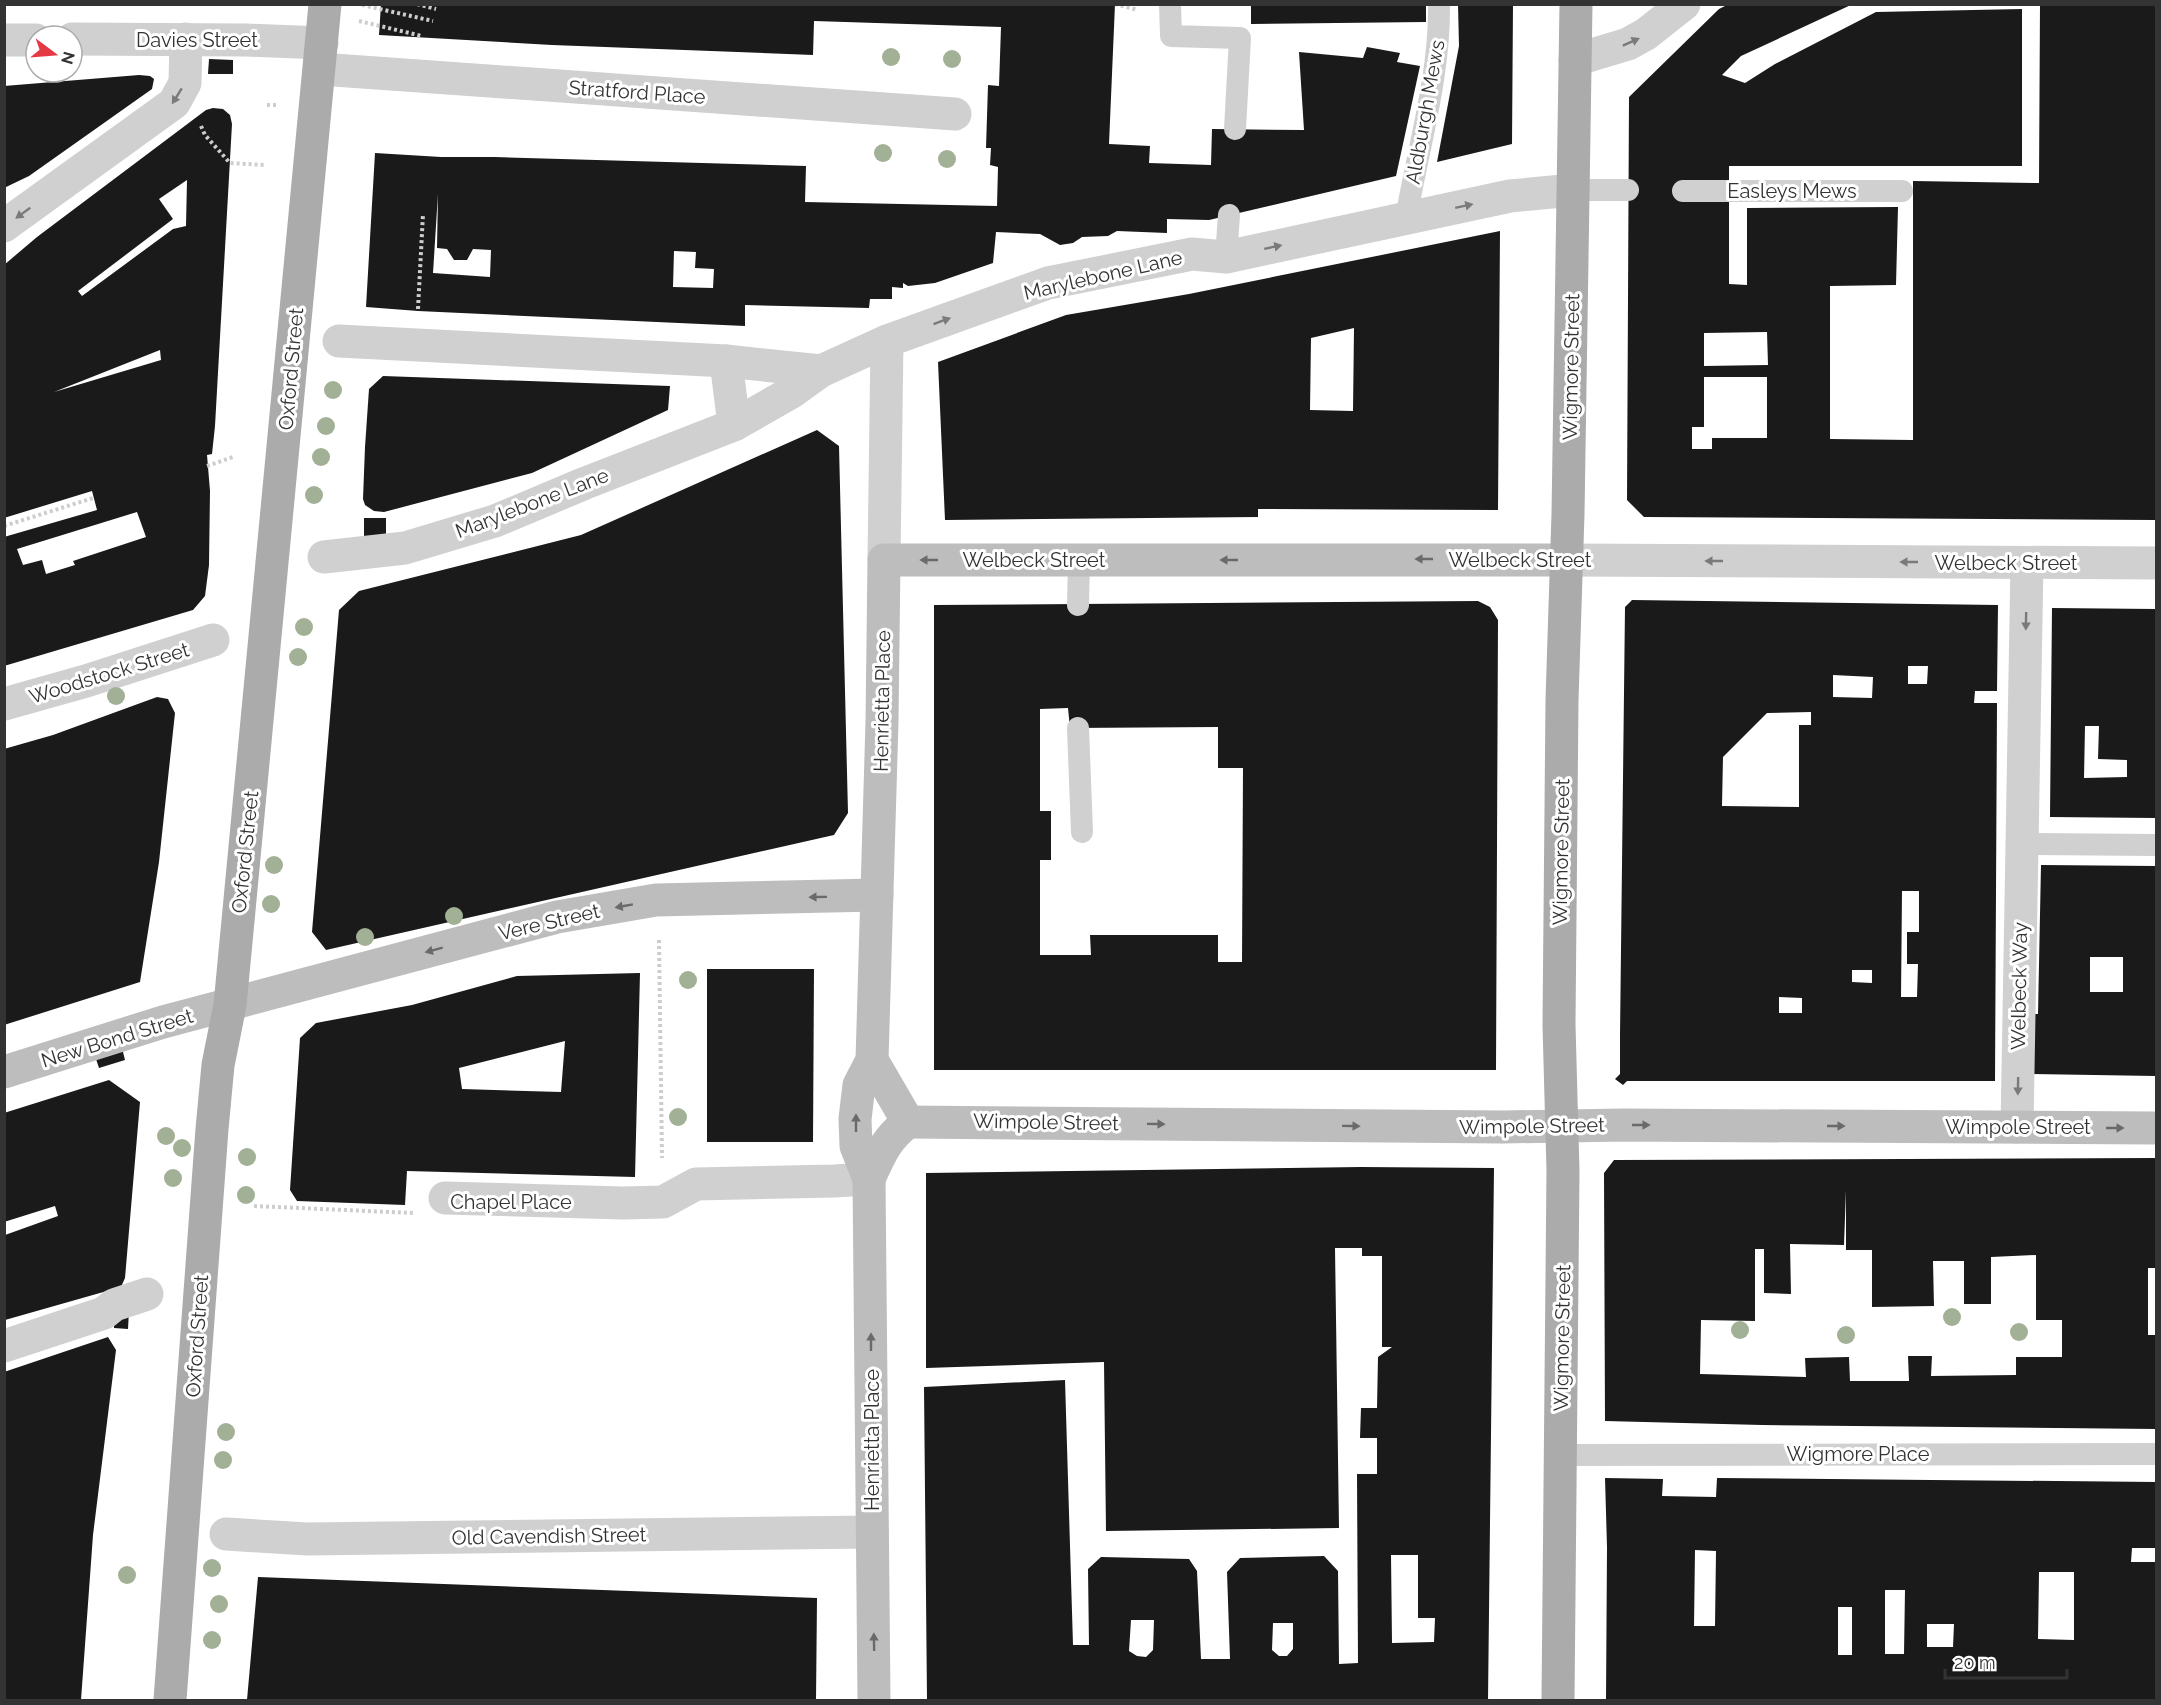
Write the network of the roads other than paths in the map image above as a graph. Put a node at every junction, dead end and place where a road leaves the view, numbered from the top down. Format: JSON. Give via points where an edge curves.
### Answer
{"nodes":[{"id":1,"x":325,"y":4,"type":"edge"},
{"id":2,"x":1170,"y":4,"type":"edge"},
{"id":3,"x":1439,"y":4,"type":"edge"},
{"id":4,"x":1576,"y":4,"type":"edge"},
{"id":5,"x":1683,"y":4,"type":"edge"},
{"id":6,"x":84,"y":39,"type":"edge"},
{"id":7,"x":186,"y":39,"type":"junction"},
{"id":8,"x":4,"y":40,"type":"edge"},
{"id":9,"x":24,"y":40,"type":"edge"},
{"id":10,"x":321,"y":56,"type":"junction"},
{"id":11,"x":1575,"y":60,"type":"junction"},
{"id":12,"x":955,"y":114,"type":"dead end"},
{"id":13,"x":1234,"y":129,"type":"dead end"},
{"id":14,"x":1573,"y":190,"type":"junction"},
{"id":15,"x":1628,"y":190,"type":"dead end"},
{"id":16,"x":1683,"y":191,"type":"dead end"},
{"id":17,"x":1902,"y":191,"type":"dead end"},
{"id":18,"x":1230,"y":215,"type":"dead end"},
{"id":19,"x":1406,"y":219,"type":"junction"},
{"id":20,"x":4,"y":226,"type":"edge"},
{"id":21,"x":1226,"y":257,"type":"junction"},
{"id":22,"x":339,"y":341,"type":"dead end"},
{"id":23,"x":887,"y":341,"type":"junction"},
{"id":24,"x":726,"y":361,"type":"junction"},
{"id":25,"x":821,"y":371,"type":"junction"},
{"id":26,"x":734,"y":425,"type":"junction"},
{"id":27,"x":324,"y":557,"type":"dead end"},
{"id":28,"x":884,"y":560,"type":"junction"},
{"id":29,"x":1079,"y":560,"type":"junction"},
{"id":30,"x":1566,"y":560,"type":"junction"},
{"id":31,"x":2027,"y":563,"type":"junction"},
{"id":32,"x":2157,"y":563,"type":"edge"},
{"id":33,"x":1078,"y":605,"type":"dead end"},
{"id":34,"x":213,"y":640,"type":"dead end"},
{"id":35,"x":4,"y":704,"type":"edge"},
{"id":36,"x":1078,"y":728,"type":"dead end"},
{"id":37,"x":1082,"y":832,"type":"dead end"},
{"id":38,"x":2022,"y":844,"type":"junction"},
{"id":39,"x":2157,"y":845,"type":"edge"},
{"id":40,"x":877,"y":895,"type":"junction"},
{"id":41,"x":230,"y":1005,"type":"junction"},
{"id":42,"x":872,"y":1060,"type":"junction"},
{"id":43,"x":4,"y":1072,"type":"edge"},
{"id":44,"x":908,"y":1122,"type":"junction"},
{"id":45,"x":1562,"y":1126,"type":"junction"},
{"id":46,"x":2017,"y":1127,"type":"junction"},
{"id":47,"x":2157,"y":1128,"type":"edge"},
{"id":48,"x":870,"y":1179,"type":"junction"},
{"id":49,"x":445,"y":1198,"type":"road end"},
{"id":50,"x":147,"y":1294,"type":"dead end"},
{"id":51,"x":4,"y":1346,"type":"edge"},
{"id":52,"x":2157,"y":1454,"type":"edge"},
{"id":53,"x":1560,"y":1455,"type":"junction"},
{"id":54,"x":872,"y":1532,"type":"junction"},
{"id":55,"x":226,"y":1534,"type":"dead end"},
{"id":56,"x":170,"y":1701,"type":"edge"},
{"id":57,"x":874,"y":1701,"type":"edge"},
{"id":58,"x":1558,"y":1701,"type":"edge"}],
"edges":[{"from":1,"to":10,"type":"main road","name":"Oxford Street"},
{"from":2,"to":13,"type":"lane","via":[[1171,36],[1240,38]]},
{"from":3,"to":19,"type":"lane","name":"Aldburgh Mews","via":[[1440,33]]},
{"from":4,"to":11,"type":"main road","name":"Wigmore Street"},
{"from":11,"to":5,"type":"street","one_way":true,"via":[[1628,44]]},
{"from":6,"to":7,"type":"street","name":"Davies Street"},
{"from":7,"to":10,"type":"street","name":"Davies Street"},
{"from":7,"to":20,"type":"street","one_way":true,"via":[[185,83],[174,103]]},
{"from":8,"to":9,"type":"street"},
{"from":10,"to":12,"type":"street","name":"Stratford Place"},
{"from":10,"to":41,"type":"main road","name":"Oxford Street"},
{"from":11,"to":14,"type":"main road","name":"Wigmore Street"},
{"from":14,"to":15,"type":"lane"},
{"from":19,"to":14,"type":"street","name":"Marylebone Lane","one_way":true,"via":[[1510,196]]},
{"from":14,"to":30,"type":"main road","name":"Wigmore Street"},
{"from":16,"to":17,"type":"lane","name":"Easleys Mews"},
{"from":18,"to":21,"type":"lane"},
{"from":21,"to":19,"type":"street","name":"Marylebone Lane","one_way":true},
{"from":23,"to":21,"type":"street","name":"Marylebone Lane","one_way":true,"via":[[1048,283],[1192,254]]},
{"from":22,"to":24,"type":"street"},
{"from":23,"to":25,"type":"street","name":"Marylebone Lane"},
{"from":23,"to":28,"type":"street","name":"Henrietta Place"},
{"from":24,"to":25,"type":"street"},
{"from":24,"to":26,"type":"street"},
{"from":25,"to":26,"type":"street","name":"Marylebone Lane"},
{"from":26,"to":27,"type":"street","name":"Marylebone Lane","via":[[495,521],[405,549]]},
{"from":29,"to":28,"type":"street","name":"Welbeck Street","one_way":true},
{"from":28,"to":40,"type":"street","name":"Henrietta Place"},
{"from":30,"to":29,"type":"street","name":"Welbeck Street","one_way":true},
{"from":29,"to":33,"type":"lane"},
{"from":31,"to":30,"type":"street","name":"Welbeck Street","one_way":true},
{"from":30,"to":45,"type":"main road","name":"Wigmore Street","via":[[1559,1013]]},
{"from":31,"to":32,"type":"street","name":"Welbeck Street"},
{"from":31,"to":38,"type":"street","name":"Welbeck Way","one_way":true},
{"from":34,"to":35,"type":"street","name":"Woodstock Street"},
{"from":36,"to":37,"type":"lane"},
{"from":38,"to":39,"type":"lane"},
{"from":38,"to":46,"type":"street","name":"Welbeck Way","one_way":true},
{"from":40,"to":41,"type":"street","name":"Vere Street","one_way":true,"via":[[656,900],[557,917]]},
{"from":40,"to":42,"type":"street","name":"Henrietta Place"},
{"from":41,"to":43,"type":"street","name":"New Bond Street"},
{"from":41,"to":56,"type":"main road","name":"Oxford Street","via":[[218,1065],[212,1129]]},
{"from":42,"to":44,"type":"street"},
{"from":48,"to":42,"type":"street","name":"Henrietta Place","one_way":true,"via":[[856,1146],[855,1119],[859,1084]]},
{"from":44,"to":45,"type":"street","name":"Wimpole Street","one_way":true},
{"from":44,"to":48,"type":"street","name":"Henrietta Place","via":[[893,1134]]},
{"from":45,"to":46,"type":"street","name":"Wimpole Street","one_way":true},
{"from":45,"to":53,"type":"main road","name":"Wigmore Street"},
{"from":46,"to":47,"type":"street","name":"Wimpole Street","one_way":true},
{"from":48,"to":49,"type":"street","name":"Chapel Place","via":[[696,1184],[663,1202]]},
{"from":54,"to":48,"type":"street","name":"Henrietta Place","one_way":true},
{"from":50,"to":51,"type":"street","via":[[114,1305],[104,1313]]},
{"from":52,"to":53,"type":"lane","name":"Wigmore Place"},
{"from":53,"to":58,"type":"main road","name":"Wigmore Street"},
{"from":54,"to":55,"type":"street","name":"Old Cavendish Street","via":[[307,1539]]},
{"from":57,"to":54,"type":"street","name":"Henrietta Place","one_way":true}]}
